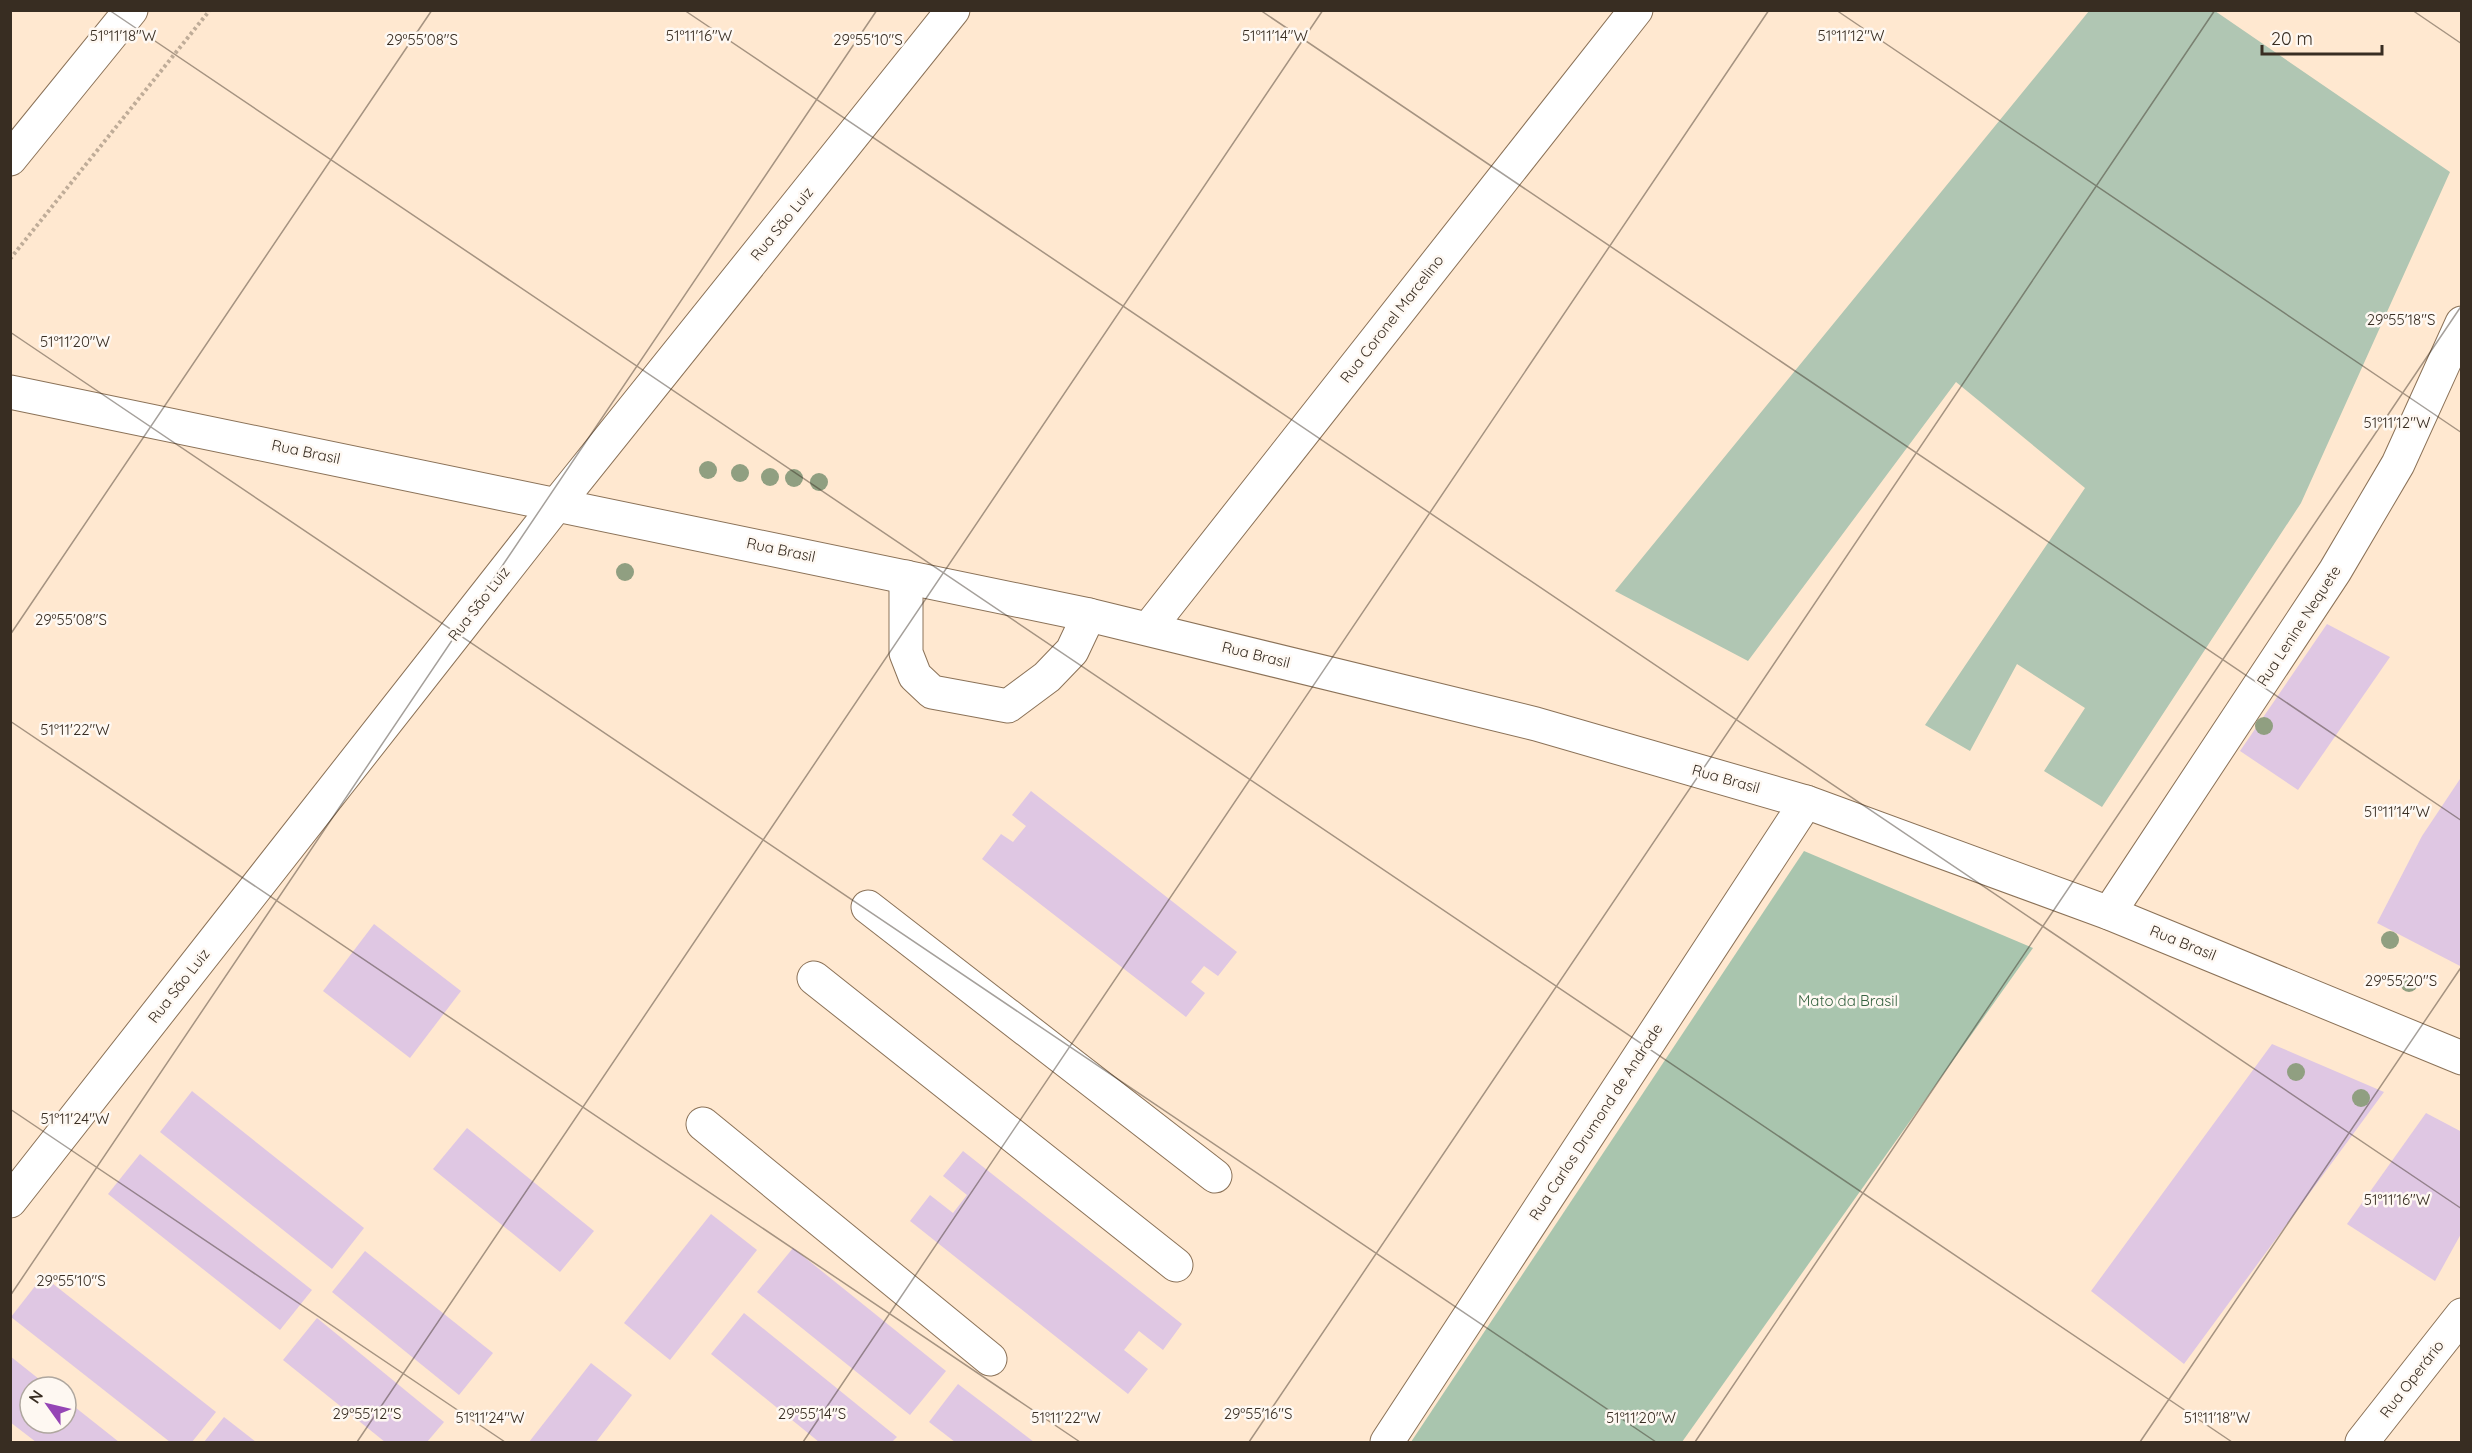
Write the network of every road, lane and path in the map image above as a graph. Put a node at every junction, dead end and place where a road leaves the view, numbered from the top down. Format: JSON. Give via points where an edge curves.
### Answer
{"nodes":[{"id":1,"x":131,"y":10,"type":"edge"},
{"id":2,"x":210,"y":10,"type":"edge"},
{"id":3,"x":952,"y":10,"type":"edge"},
{"id":4,"x":1636,"y":10,"type":"edge"},
{"id":5,"x":10,"y":159,"type":"edge"},
{"id":6,"x":10,"y":259,"type":"edge"},
{"id":7,"x":2462,"y":323,"type":"edge"},
{"id":8,"x":10,"y":392,"type":"edge"},
{"id":9,"x":558,"y":504,"type":"junction"},
{"id":10,"x":906,"y":577,"type":"junction"},
{"id":11,"x":1089,"y":615,"type":"junction"},
{"id":12,"x":1149,"y":628,"type":"junction"},
{"id":13,"x":1806,"y":802,"type":"junction"},
{"id":14,"x":868,"y":907,"type":"dead end"},
{"id":15,"x":2109,"y":913,"type":"junction"},
{"id":16,"x":814,"y":978,"type":"dead end"},
{"id":17,"x":2462,"y":1058,"type":"edge"},
{"id":18,"x":704,"y":1124,"type":"dead end"},
{"id":19,"x":1215,"y":1176,"type":"dead end"},
{"id":20,"x":10,"y":1200,"type":"edge"},
{"id":21,"x":1176,"y":1265,"type":"dead end"},
{"id":22,"x":2462,"y":1315,"type":"edge"},
{"id":23,"x":990,"y":1359,"type":"dead end"},
{"id":24,"x":1387,"y":1443,"type":"edge"},
{"id":25,"x":2362,"y":1443,"type":"edge"}],
"edges":[{"from":1,"to":5,"type":"street"},
{"from":2,"to":6,"type":"path"},
{"from":3,"to":9,"type":"street","name":"Rua São Luiz"},
{"from":4,"to":12,"type":"street","name":"Rua Coronel Marcelino"},
{"from":7,"to":15,"type":"street","name":"Rua Lenine Nequete","via":[[2398,464],[2335,571]]},
{"from":8,"to":9,"type":"street","name":"Rua Brasil"},
{"from":9,"to":10,"type":"street","name":"Rua Brasil"},
{"from":9,"to":20,"type":"street","name":"Rua São Luiz"},
{"from":10,"to":11,"type":"street","name":"Rua Brasil"},
{"from":10,"to":11,"type":"street","via":[[906,653],[915,676],[932,692],[1008,706],[1047,677],[1072,651]]},
{"from":11,"to":12,"type":"street","name":"Rua Brasil"},
{"from":12,"to":13,"type":"street","name":"Rua Brasil","via":[[1536,724]]},
{"from":13,"to":15,"type":"street","name":"Rua Brasil"},
{"from":13,"to":24,"type":"street","name":"Rua Carlos Drumond de Andrade"},
{"from":14,"to":19,"type":"street"},
{"from":15,"to":17,"type":"street","name":"Rua Brasil"},
{"from":16,"to":21,"type":"street"},
{"from":18,"to":23,"type":"street"},
{"from":22,"to":25,"type":"street","name":"Rua Operário"}]}
